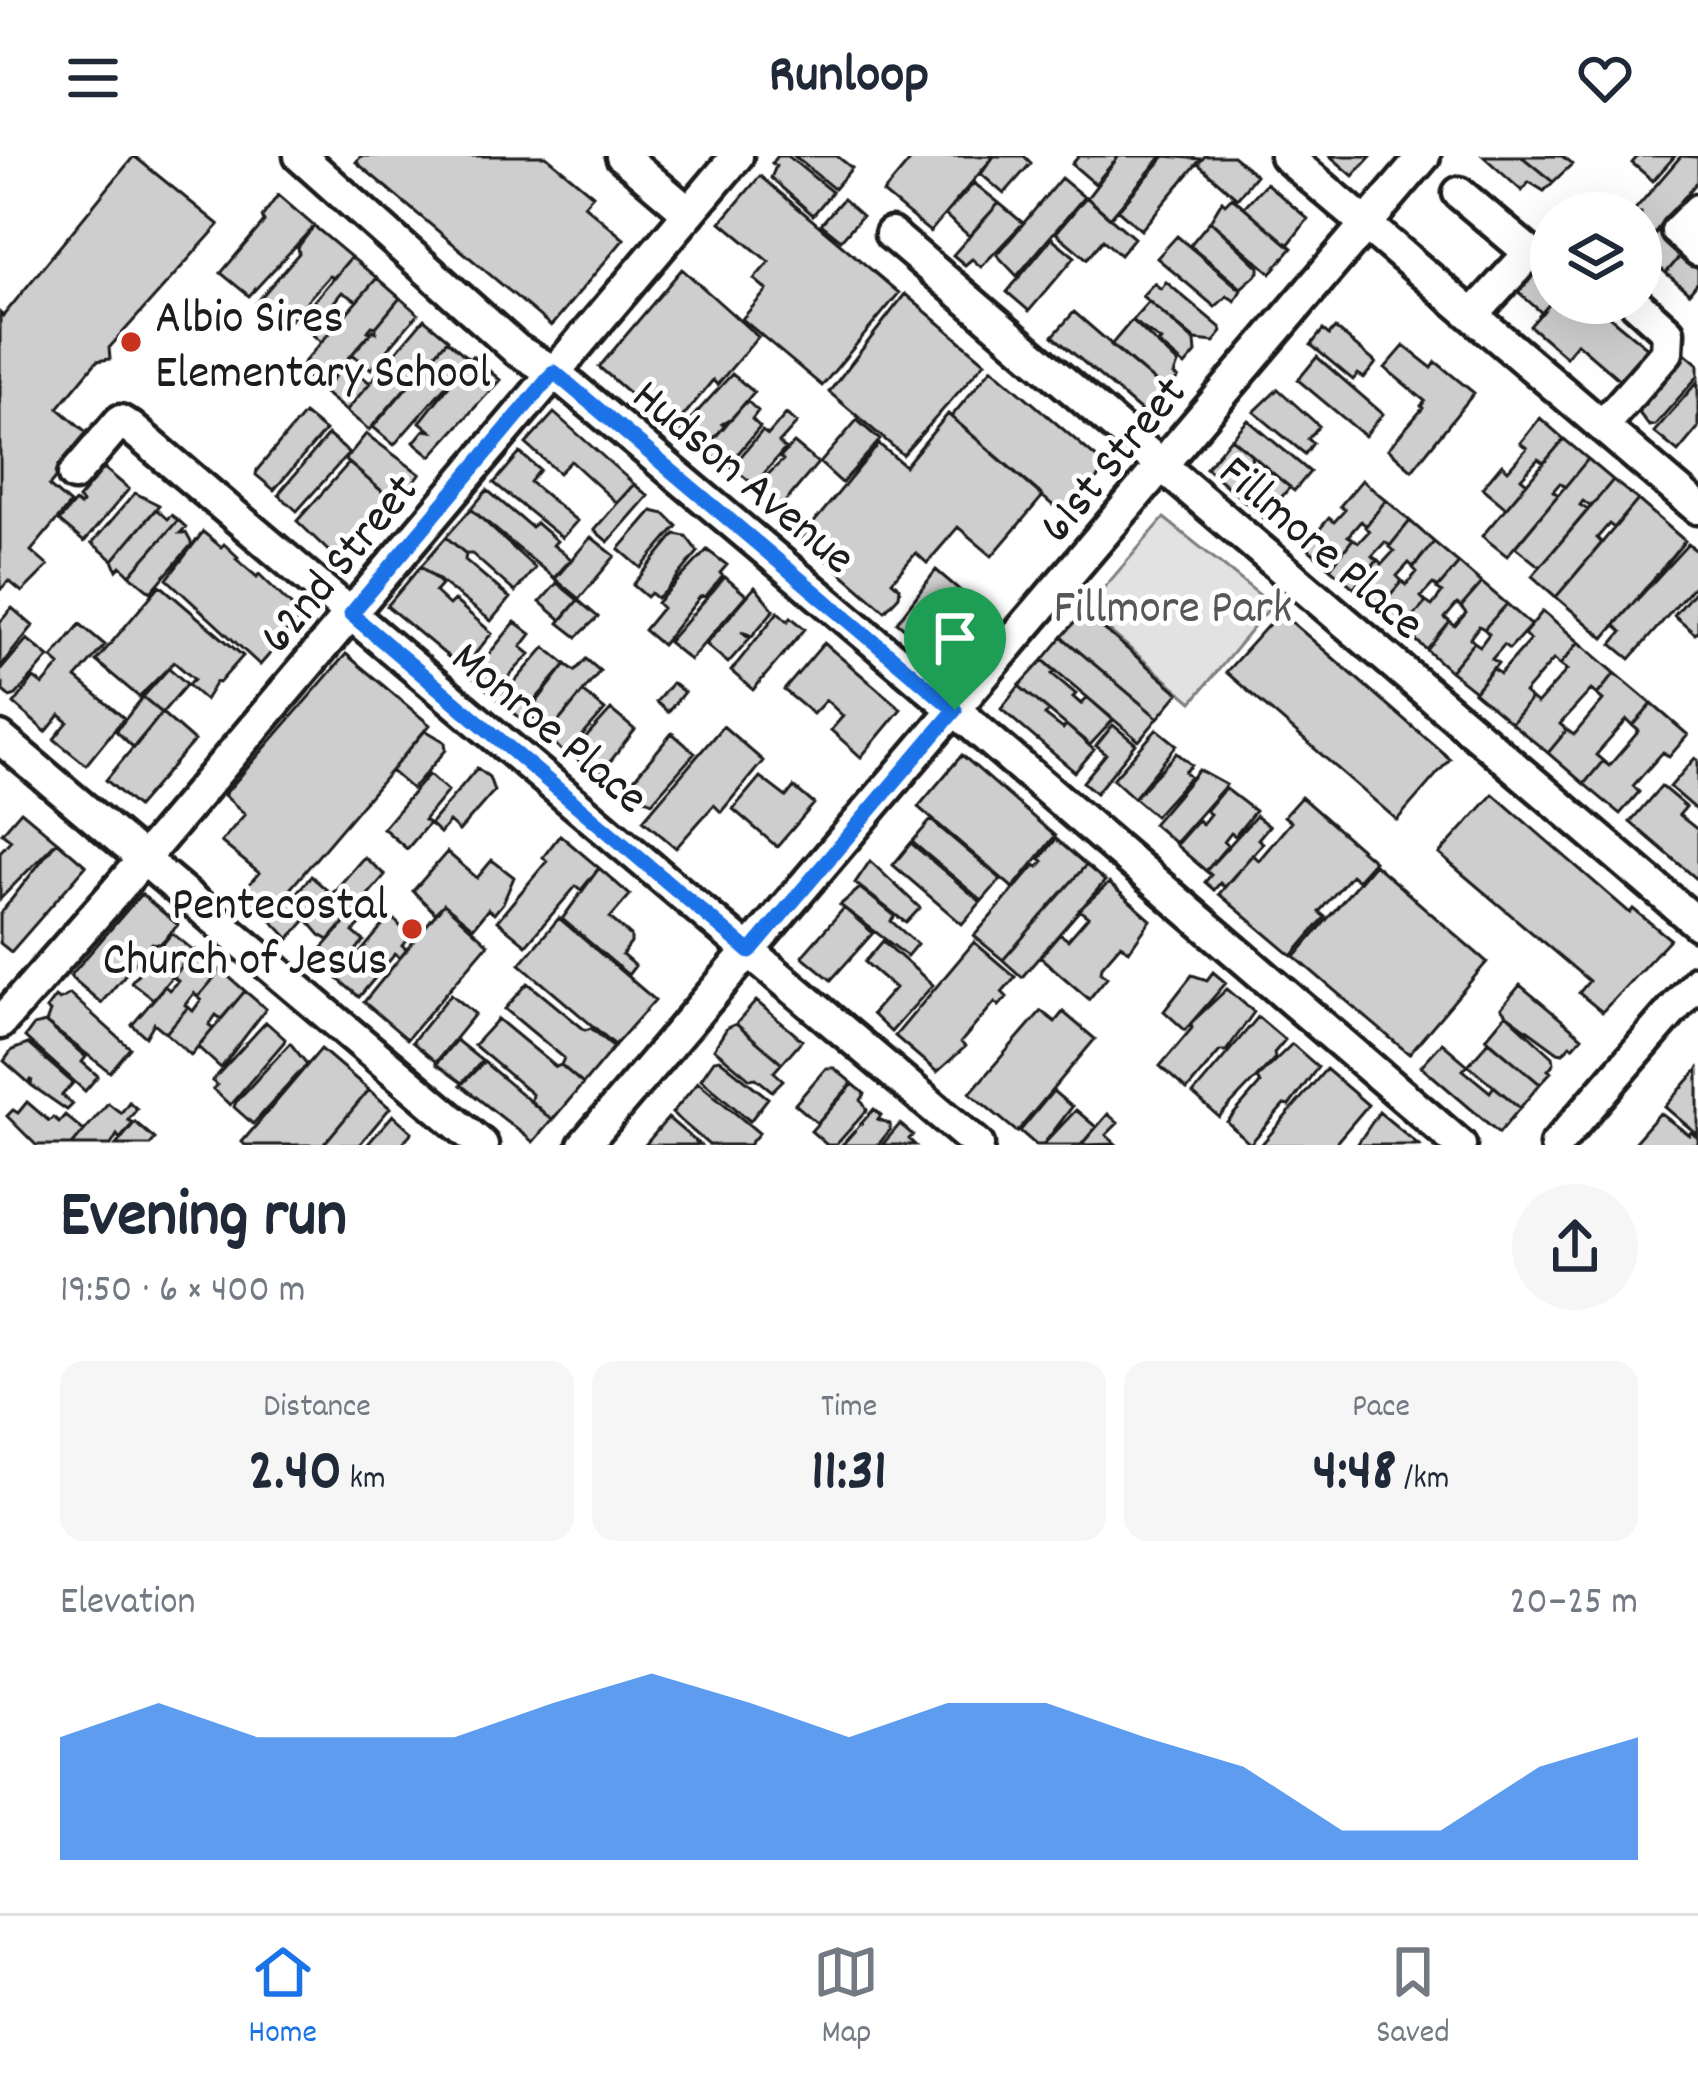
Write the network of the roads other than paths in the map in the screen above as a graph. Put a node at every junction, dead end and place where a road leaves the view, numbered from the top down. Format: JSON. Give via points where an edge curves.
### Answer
{"nodes":[{"id":1,"x":622,"y":156,"type":"edge"},
{"id":2,"x":737,"y":156,"type":"edge"},
{"id":3,"x":1286,"y":156,"type":"edge"},
{"id":4,"x":1424,"y":156,"type":"edge"},
{"id":5,"x":315,"y":161,"type":"edge"},
{"id":6,"x":1460,"y":193,"type":"dead end"},
{"id":7,"x":1698,"y":210,"type":"edge"},
{"id":8,"x":689,"y":213,"type":"junction"},
{"id":9,"x":1366,"y":224,"type":"junction"},
{"id":10,"x":891,"y":234,"type":"dead end"},
{"id":11,"x":1698,"y":250,"type":"edge"},
{"id":12,"x":1473,"y":315,"type":"junction"},
{"id":13,"x":1659,"y":324,"type":"edge"},
{"id":14,"x":554,"y":372,"type":"junction"},
{"id":15,"x":1603,"y":425,"type":"junction"},
{"id":16,"x":1162,"y":465,"type":"junction"},
{"id":17,"x":74,"y":475,"type":"dead end"},
{"id":18,"x":1698,"y":508,"type":"edge"},
{"id":19,"x":351,"y":614,"type":"junction"},
{"id":20,"x":955,"y":710,"type":"junction"},
{"id":21,"x":0,"y":738,"type":"edge"},
{"id":22,"x":143,"y":859,"type":"junction"},
{"id":23,"x":1698,"y":924,"type":"edge"},
{"id":24,"x":750,"y":952,"type":"junction"},
{"id":25,"x":1698,"y":981,"type":"edge"},
{"id":26,"x":0,"y":1023,"type":"edge"},
{"id":27,"x":482,"y":1145,"type":"edge"},
{"id":28,"x":584,"y":1145,"type":"edge"},
{"id":29,"x":978,"y":1145,"type":"edge"},
{"id":30,"x":1460,"y":1145,"type":"edge"},
{"id":31,"x":1556,"y":1145,"type":"edge"}],
"edges":[{"from":1,"to":8,"type":"street"},
{"from":2,"to":8,"type":"street","name":"62nd Street"},
{"from":3,"to":9,"type":"street"},
{"from":4,"to":9,"type":"street","name":"61st Street"},
{"from":5,"to":14,"type":"street","name":"Hudson Avenue","via":[[518,350]]},
{"from":6,"to":12,"type":"street","via":[[1530,253]]},
{"from":7,"to":11,"type":"street","via":[[1677,231]]},
{"from":8,"to":14,"type":"street","name":"62nd Street"},
{"from":9,"to":12,"type":"street"},
{"from":9,"to":16,"type":"street","name":"61st Street"},
{"from":10,"to":16,"type":"street","name":"Fillmore Place"},
{"from":12,"to":15,"type":"street"},
{"from":13,"to":15,"type":"street","via":[[1668,332],[1667,352]]},
{"from":14,"to":19,"type":"street","name":"62nd Street"},
{"from":14,"to":20,"type":"street","name":"Hudson Avenue"},
{"from":15,"to":18,"type":"street"},
{"from":16,"to":20,"type":"street","name":"61st Street"},
{"from":16,"to":23,"type":"street","name":"Fillmore Place"},
{"from":17,"to":19,"type":"street","name":"Monroe Place","via":[[120,422]]},
{"from":19,"to":22,"type":"street","name":"62nd Street"},
{"from":19,"to":24,"type":"street","name":"Monroe Place"},
{"from":20,"to":24,"type":"street","name":"61st Street"},
{"from":20,"to":30,"type":"street","name":"Hudson Avenue"},
{"from":21,"to":22,"type":"street"},
{"from":22,"to":26,"type":"street","name":"62nd Street"},
{"from":22,"to":27,"type":"street"},
{"from":24,"to":28,"type":"street","name":"61st Street"},
{"from":24,"to":29,"type":"street","name":"Monroe Place"},
{"from":25,"to":31,"type":"street"}]}
